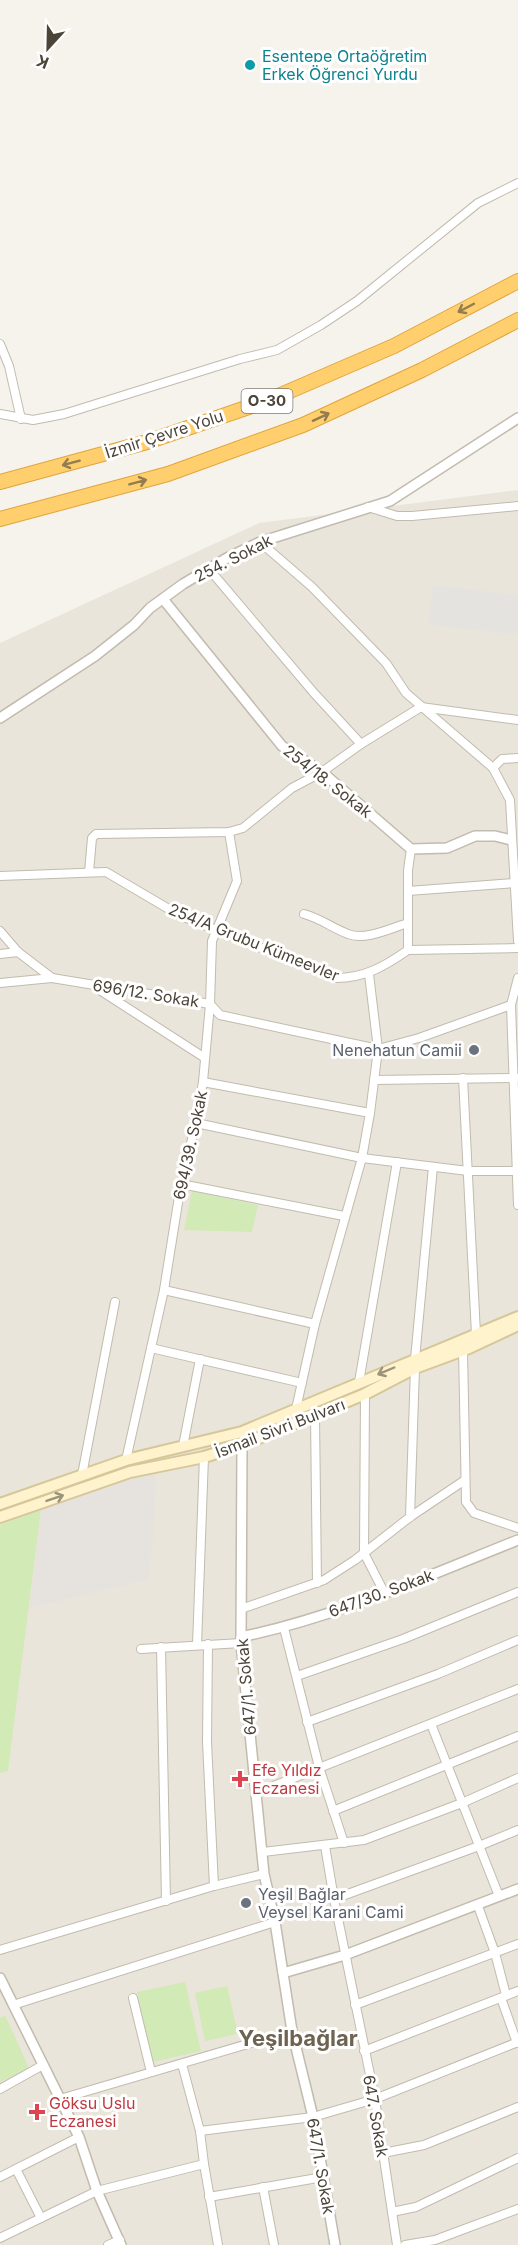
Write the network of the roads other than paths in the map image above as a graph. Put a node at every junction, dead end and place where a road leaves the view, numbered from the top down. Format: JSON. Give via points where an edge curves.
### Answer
{"nodes":[{"id":1,"x":518,"y":183,"type":"edge"},
{"id":2,"x":518,"y":280,"type":"edge"},
{"id":3,"x":518,"y":320,"type":"edge"},
{"id":4,"x":0,"y":344,"type":"edge"},
{"id":5,"x":0,"y":414,"type":"edge"},
{"id":6,"x":518,"y":418,"type":"edge"},
{"id":7,"x":21,"y":419,"type":"junction"},
{"id":8,"x":0,"y":482,"type":"edge"},
{"id":9,"x":518,"y":506,"type":"edge"},
{"id":10,"x":368,"y":507,"type":"junction"},
{"id":11,"x":0,"y":519,"type":"edge"},
{"id":12,"x":260,"y":542,"type":"junction"},
{"id":13,"x":209,"y":569,"type":"junction"},
{"id":14,"x":163,"y":599,"type":"junction"},
{"id":15,"x":421,"y":707,"type":"junction"},
{"id":16,"x":0,"y":718,"type":"edge"},
{"id":17,"x":518,"y":720,"type":"edge"},
{"id":18,"x":361,"y":744,"type":"junction"},
{"id":19,"x":518,"y":758,"type":"edge"},
{"id":20,"x":493,"y":768,"type":"junction"},
{"id":21,"x":322,"y":772,"type":"junction"},
{"id":22,"x":229,"y":832,"type":"junction"},
{"id":23,"x":511,"y":840,"type":"junction"},
{"id":24,"x":411,"y":849,"type":"junction"},
{"id":25,"x":89,"y":872,"type":"junction"},
{"id":26,"x":0,"y":876,"type":"edge"},
{"id":27,"x":515,"y":883,"type":"junction"},
{"id":28,"x":408,"y":891,"type":"junction"},
{"id":29,"x":304,"y":914,"type":"dead end"},
{"id":30,"x":408,"y":923,"type":"junction"},
{"id":31,"x":217,"y":930,"type":"junction"},
{"id":32,"x":0,"y":931,"type":"edge"},
{"id":33,"x":518,"y":941,"type":"edge"},
{"id":34,"x":518,"y":948,"type":"edge"},
{"id":35,"x":408,"y":950,"type":"junction"},
{"id":36,"x":18,"y":952,"type":"junction"},
{"id":37,"x":0,"y":954,"type":"edge"},
{"id":38,"x":369,"y":974,"type":"junction"},
{"id":39,"x":52,"y":978,"type":"junction"},
{"id":40,"x":518,"y":978,"type":"edge"},
{"id":41,"x":0,"y":983,"type":"edge"},
{"id":42,"x":91,"y":984,"type":"junction"},
{"id":43,"x":210,"y":1004,"type":"junction"},
{"id":44,"x":511,"y":1005,"type":"junction"},
{"id":45,"x":515,"y":1023,"type":"edge"},
{"id":46,"x":378,"y":1049,"type":"junction"},
{"id":47,"x":205,"y":1058,"type":"junction"},
{"id":48,"x":463,"y":1078,"type":"junction"},
{"id":49,"x":516,"y":1078,"type":"edge"},
{"id":50,"x":374,"y":1080,"type":"junction"},
{"id":51,"x":203,"y":1082,"type":"junction"},
{"id":52,"x":370,"y":1113,"type":"junction"},
{"id":53,"x":196,"y":1123,"type":"junction"},
{"id":54,"x":362,"y":1158,"type":"junction"},
{"id":55,"x":397,"y":1162,"type":"junction"},
{"id":56,"x":433,"y":1167,"type":"junction"},
{"id":57,"x":468,"y":1171,"type":"junction"},
{"id":58,"x":517,"y":1171,"type":"edge"},
{"id":59,"x":181,"y":1184,"type":"junction"},
{"id":60,"x":518,"y":1205,"type":"edge"},
{"id":61,"x":344,"y":1216,"type":"junction"},
{"id":62,"x":164,"y":1290,"type":"junction"},
{"id":63,"x":115,"y":1302,"type":"dead end"},
{"id":64,"x":518,"y":1317,"type":"edge"},
{"id":65,"x":315,"y":1324,"type":"junction"},
{"id":66,"x":518,"y":1325,"type":"edge"},
{"id":67,"x":476,"y":1334,"type":"junction"},
{"id":68,"x":151,"y":1348,"type":"junction"},
{"id":69,"x":464,"y":1350,"type":"junction"},
{"id":70,"x":200,"y":1359,"type":"junction"},
{"id":71,"x":415,"y":1364,"type":"junction"},
{"id":72,"x":360,"y":1382,"type":"junction"},
{"id":73,"x":302,"y":1383,"type":"junction"},
{"id":74,"x":365,"y":1394,"type":"junction"},
{"id":75,"x":296,"y":1409,"type":"junction"},
{"id":76,"x":315,"y":1414,"type":"junction"},
{"id":77,"x":242,"y":1445,"type":"junction"},
{"id":78,"x":183,"y":1446,"type":"junction"},
{"id":79,"x":204,"y":1457,"type":"junction"},
{"id":80,"x":126,"y":1460,"type":"junction"},
{"id":81,"x":82,"y":1475,"type":"junction"},
{"id":82,"x":465,"y":1480,"type":"junction"},
{"id":83,"x":86,"y":1487,"type":"junction"},
{"id":84,"x":0,"y":1504,"type":"edge"},
{"id":85,"x":0,"y":1517,"type":"edge"},
{"id":86,"x":410,"y":1517,"type":"junction"},
{"id":87,"x":518,"y":1528,"type":"edge"},
{"id":88,"x":518,"y":1540,"type":"edge"},
{"id":89,"x":364,"y":1553,"type":"junction"},
{"id":90,"x":317,"y":1583,"type":"junction"},
{"id":91,"x":518,"y":1592,"type":"edge"},
{"id":92,"x":385,"y":1594,"type":"junction"},
{"id":93,"x":241,"y":1609,"type":"junction"},
{"id":94,"x":284,"y":1628,"type":"junction"},
{"id":95,"x":241,"y":1640,"type":"junction"},
{"id":96,"x":518,"y":1640,"type":"edge"},
{"id":97,"x":208,"y":1644,"type":"junction"},
{"id":98,"x":197,"y":1645,"type":"junction"},
{"id":99,"x":161,"y":1647,"type":"junction"},
{"id":100,"x":141,"y":1649,"type":"dead end"},
{"id":101,"x":297,"y":1676,"type":"junction"},
{"id":102,"x":518,"y":1689,"type":"edge"},
{"id":103,"x":307,"y":1722,"type":"junction"},
{"id":104,"x":431,"y":1724,"type":"junction"},
{"id":105,"x":518,"y":1736,"type":"edge"},
{"id":106,"x":446,"y":1765,"type":"junction"},
{"id":107,"x":319,"y":1767,"type":"junction"},
{"id":108,"x":518,"y":1778,"type":"edge"},
{"id":109,"x":256,"y":1793,"type":"junction"},
{"id":110,"x":462,"y":1803,"type":"junction"},
{"id":111,"x":333,"y":1811,"type":"junction"},
{"id":112,"x":518,"y":1830,"type":"edge"},
{"id":113,"x":344,"y":1844,"type":"junction"},
{"id":114,"x":326,"y":1846,"type":"junction"},
{"id":115,"x":479,"y":1846,"type":"junction"},
{"id":116,"x":263,"y":1852,"type":"junction"},
{"id":117,"x":264,"y":1874,"type":"junction"},
{"id":118,"x":214,"y":1886,"type":"junction"},
{"id":119,"x":518,"y":1889,"type":"edge"},
{"id":120,"x":499,"y":1896,"type":"junction"},
{"id":121,"x":334,"y":1899,"type":"junction"},
{"id":122,"x":166,"y":1901,"type":"junction"},
{"id":123,"x":478,"y":1906,"type":"junction"},
{"id":124,"x":275,"y":1922,"type":"junction"},
{"id":125,"x":518,"y":1944,"type":"edge"},
{"id":126,"x":0,"y":1950,"type":"edge"},
{"id":127,"x":495,"y":1953,"type":"junction"},
{"id":128,"x":345,"y":1955,"type":"junction"},
{"id":129,"x":283,"y":1973,"type":"junction"},
{"id":130,"x":0,"y":1978,"type":"edge"},
{"id":131,"x":518,"y":1991,"type":"edge"},
{"id":132,"x":503,"y":1997,"type":"junction"},
{"id":133,"x":133,"y":1998,"type":"dead end"},
{"id":134,"x":13,"y":2005,"type":"junction"},
{"id":135,"x":355,"y":2005,"type":"junction"},
{"id":136,"x":292,"y":2031,"type":"junction"},
{"id":137,"x":517,"y":2042,"type":"edge"},
{"id":138,"x":364,"y":2051,"type":"junction"},
{"id":139,"x":182,"y":2064,"type":"junction"},
{"id":140,"x":43,"y":2065,"type":"junction"},
{"id":141,"x":151,"y":2072,"type":"junction"},
{"id":142,"x":0,"y":2089,"type":"edge"},
{"id":143,"x":60,"y":2099,"type":"junction"},
{"id":144,"x":375,"y":2099,"type":"junction"},
{"id":145,"x":518,"y":2106,"type":"edge"},
{"id":146,"x":313,"y":2116,"type":"junction"},
{"id":147,"x":200,"y":2131,"type":"junction"},
{"id":148,"x":79,"y":2137,"type":"junction"},
{"id":149,"x":384,"y":2153,"type":"junction"},
{"id":150,"x":518,"y":2158,"type":"edge"},
{"id":151,"x":204,"y":2164,"type":"junction"},
{"id":152,"x":16,"y":2169,"type":"junction"},
{"id":153,"x":0,"y":2177,"type":"edge"},
{"id":154,"x":323,"y":2177,"type":"junction"},
{"id":155,"x":263,"y":2187,"type":"junction"},
{"id":156,"x":96,"y":2191,"type":"junction"},
{"id":157,"x":209,"y":2197,"type":"junction"},
{"id":158,"x":518,"y":2209,"type":"edge"},
{"id":159,"x":392,"y":2212,"type":"junction"},
{"id":160,"x":41,"y":2218,"type":"junction"},
{"id":161,"x":0,"y":2238,"type":"edge"},
{"id":162,"x":120,"y":2243,"type":"edge"},
{"id":163,"x":108,"y":2245,"type":"edge"},
{"id":164,"x":218,"y":2245,"type":"edge"},
{"id":165,"x":274,"y":2245,"type":"edge"},
{"id":166,"x":335,"y":2245,"type":"edge"},
{"id":167,"x":397,"y":2245,"type":"edge"},
{"id":168,"x":405,"y":2245,"type":"edge"}],
"edges":[{"from":1,"to":7,"type":"street","via":[[478,203],[357,301],[278,350],[64,414]]},
{"from":2,"to":8,"type":"highway","name":"İzmir Çevre Yolu","number":"O-30","one_way":true,"via":[[394,346],[269,400],[147,442]]},
{"from":11,"to":3,"type":"highway","number":"O-30","one_way":true,"via":[[168,474],[303,425]]},
{"from":4,"to":7,"type":"street"},
{"from":5,"to":7,"type":"street"},
{"from":6,"to":10,"type":"street","name":"254. Sokak","via":[[390,501]]},
{"from":9,"to":10,"type":"street","via":[[412,516],[397,516]]},
{"from":10,"to":12,"type":"street","name":"254. Sokak"},
{"from":12,"to":13,"type":"street","name":"254. Sokak"},
{"from":12,"to":15,"type":"street","via":[[312,587],[386,663],[406,693]]},
{"from":13,"to":14,"type":"street","name":"254. Sokak"},
{"from":13,"to":18,"type":"street"},
{"from":14,"to":16,"type":"street","name":"254. Sokak","via":[[95,656]]},
{"from":14,"to":21,"type":"street","name":"254/18. Sokak","via":[[282,746]]},
{"from":15,"to":17,"type":"street"},
{"from":15,"to":18,"type":"street"},
{"from":15,"to":20,"type":"street"},
{"from":18,"to":21,"type":"street"},
{"from":19,"to":20,"type":"street","via":[[502,759]]},
{"from":20,"to":23,"type":"street","via":[[510,800]]},
{"from":21,"to":22,"type":"street","via":[[292,788],[243,828]]},
{"from":21,"to":24,"type":"street","name":"254/18. Sokak"},
{"from":22,"to":25,"type":"street","via":[[96,834],[92,838]]},
{"from":22,"to":31,"type":"street","name":"694/39. Sokak","via":[[237,881]]},
{"from":23,"to":24,"type":"street","via":[[475,836],[447,848]]},
{"from":23,"to":27,"type":"street"},
{"from":24,"to":28,"type":"street"},
{"from":25,"to":26,"type":"street","name":"254/A Grubu Kümeevler"},
{"from":25,"to":31,"type":"street","name":"254/A Grubu Kümeevler","via":[[106,872],[179,915]]},
{"from":27,"to":28,"type":"street"},
{"from":27,"to":33,"type":"street"},
{"from":28,"to":30,"type":"street"},
{"from":29,"to":30,"type":"street","via":[[353,935]]},
{"from":30,"to":35,"type":"street"},
{"from":31,"to":38,"type":"street","name":"254/A Grubu Kümeevler","via":[[336,978]]},
{"from":31,"to":43,"type":"street","name":"694/39. Sokak","via":[[212,940]]},
{"from":32,"to":36,"type":"street","name":"696/12. Sokak"},
{"from":34,"to":35,"type":"street"},
{"from":35,"to":38,"type":"street","name":"254/A Grubu Kümeevler"},
{"from":36,"to":37,"type":"street"},
{"from":36,"to":39,"type":"street","name":"696/12. Sokak"},
{"from":38,"to":46,"type":"street"},
{"from":39,"to":41,"type":"street"},
{"from":39,"to":42,"type":"street","name":"696/12. Sokak"},
{"from":40,"to":44,"type":"street"},
{"from":42,"to":43,"type":"street","name":"696/12. Sokak"},
{"from":42,"to":47,"type":"street"},
{"from":43,"to":46,"type":"street","name":"696/12. Sokak","via":[[220,1016]]},
{"from":43,"to":47,"type":"street","name":"694/39. Sokak"},
{"from":44,"to":45,"type":"street"},
{"from":44,"to":46,"type":"street","name":"696/12. Sokak"},
{"from":45,"to":49,"type":"street"},
{"from":46,"to":50,"type":"street"},
{"from":47,"to":51,"type":"street","name":"694/39. Sokak"},
{"from":48,"to":49,"type":"street"},
{"from":48,"to":50,"type":"street"},
{"from":48,"to":57,"type":"street"},
{"from":49,"to":58,"type":"street"},
{"from":50,"to":52,"type":"street"},
{"from":51,"to":52,"type":"street"},
{"from":51,"to":53,"type":"street","name":"694/39. Sokak"},
{"from":52,"to":54,"type":"street"},
{"from":53,"to":54,"type":"street"},
{"from":53,"to":59,"type":"street","name":"694/39. Sokak"},
{"from":54,"to":55,"type":"street"},
{"from":54,"to":61,"type":"street"},
{"from":55,"to":56,"type":"street"},
{"from":55,"to":72,"type":"street"},
{"from":56,"to":57,"type":"street"},
{"from":56,"to":71,"type":"street"},
{"from":57,"to":58,"type":"street"},
{"from":57,"to":67,"type":"street"},
{"from":58,"to":60,"type":"street"},
{"from":59,"to":61,"type":"street"},
{"from":59,"to":62,"type":"street","name":"694/39. Sokak"},
{"from":61,"to":65,"type":"street"},
{"from":62,"to":65,"type":"street"},
{"from":62,"to":68,"type":"street","name":"694/39. Sokak"},
{"from":63,"to":81,"type":"street"},
{"from":64,"to":67,"type":"main road","name":"İsmail Sivri Bulvarı"},
{"from":65,"to":73,"type":"street"},
{"from":66,"to":69,"type":"main road","name":"İsmail Sivri Bulvarı"},
{"from":67,"to":71,"type":"main road","name":"İsmail Sivri Bulvarı"},
{"from":68,"to":70,"type":"street"},
{"from":68,"to":80,"type":"street","name":"694/39. Sokak"},
{"from":69,"to":71,"type":"main road","name":"İsmail Sivri Bulvarı"},
{"from":69,"to":82,"type":"street"},
{"from":70,"to":73,"type":"street"},
{"from":70,"to":78,"type":"street"},
{"from":71,"to":72,"type":"main road","name":"İsmail Sivri Bulvarı","one_way":true},
{"from":71,"to":74,"type":"main road","name":"İsmail Sivri Bulvarı"},
{"from":71,"to":86,"type":"street"},
{"from":72,"to":75,"type":"main road","name":"İsmail Sivri Bulvarı"},
{"from":73,"to":75,"type":"street"},
{"from":74,"to":76,"type":"main road","name":"İsmail Sivri Bulvarı"},
{"from":74,"to":89,"type":"street"},
{"from":75,"to":78,"type":"main road","name":"İsmail Sivri Bulvarı","via":[[242,1432]]},
{"from":76,"to":77,"type":"main road","name":"İsmail Sivri Bulvarı"},
{"from":76,"to":90,"type":"street"},
{"from":77,"to":79,"type":"main road","name":"İsmail Sivri Bulvarı"},
{"from":77,"to":93,"type":"street","name":"647/1. Sokak"},
{"from":78,"to":80,"type":"main road","name":"İsmail Sivri Bulvarı"},
{"from":79,"to":83,"type":"main road","name":"İsmail Sivri Bulvarı","via":[[129,1472]]},
{"from":79,"to":98,"type":"street"},
{"from":80,"to":81,"type":"main road","name":"İsmail Sivri Bulvarı"},
{"from":81,"to":83,"type":"main road"},
{"from":81,"to":84,"type":"main road","name":"İsmail Sivri Bulvarı"},
{"from":82,"to":86,"type":"street"},
{"from":82,"to":87,"type":"street","via":[[466,1502],[471,1511]]},
{"from":85,"to":83,"type":"main road","name":"İsmail Sivri Bulvarı","one_way":true},
{"from":86,"to":89,"type":"street"},
{"from":88,"to":92,"type":"street","name":"647/30. Sokak"},
{"from":89,"to":90,"type":"street"},
{"from":89,"to":92,"type":"street"},
{"from":90,"to":93,"type":"street"},
{"from":91,"to":101,"type":"street","via":[[403,1639]]},
{"from":92,"to":94,"type":"street","name":"647/30. Sokak"},
{"from":93,"to":95,"type":"street","name":"647/1. Sokak"},
{"from":94,"to":95,"type":"street","name":"647/30. Sokak"},
{"from":94,"to":101,"type":"street"},
{"from":95,"to":97,"type":"street"},
{"from":95,"to":109,"type":"street","name":"647/1. Sokak"},
{"from":96,"to":103,"type":"street"},
{"from":97,"to":98,"type":"street"},
{"from":97,"to":118,"type":"street","via":[[207,1742]]},
{"from":98,"to":99,"type":"street"},
{"from":99,"to":100,"type":"street"},
{"from":99,"to":122,"type":"street"},
{"from":101,"to":103,"type":"street"},
{"from":102,"to":104,"type":"street"},
{"from":103,"to":107,"type":"street"},
{"from":104,"to":106,"type":"street"},
{"from":104,"to":107,"type":"street"},
{"from":105,"to":106,"type":"street"},
{"from":106,"to":110,"type":"street"},
{"from":106,"to":111,"type":"street"},
{"from":107,"to":109,"type":"street"},
{"from":107,"to":111,"type":"street"},
{"from":108,"to":110,"type":"street"},
{"from":109,"to":116,"type":"street","name":"647/1. Sokak"},
{"from":110,"to":113,"type":"street"},
{"from":110,"to":115,"type":"street"},
{"from":111,"to":113,"type":"street"},
{"from":112,"to":115,"type":"street"},
{"from":113,"to":114,"type":"street"},
{"from":114,"to":116,"type":"street"},
{"from":114,"to":121,"type":"street","name":"647. Sokak"},
{"from":115,"to":120,"type":"street"},
{"from":115,"to":121,"type":"street"},
{"from":116,"to":117,"type":"street","name":"647/1. Sokak"},
{"from":117,"to":118,"type":"street"},
{"from":117,"to":124,"type":"street","name":"647/1. Sokak"},
{"from":118,"to":122,"type":"street"},
{"from":119,"to":120,"type":"street"},
{"from":120,"to":123,"type":"street"},
{"from":121,"to":128,"type":"street","name":"647. Sokak"},
{"from":122,"to":126,"type":"street"},
{"from":123,"to":127,"type":"street"},
{"from":123,"to":128,"type":"street"},
{"from":124,"to":129,"type":"street","name":"647/1. Sokak"},
{"from":124,"to":134,"type":"street"},
{"from":125,"to":127,"type":"street"},
{"from":127,"to":132,"type":"street"},
{"from":127,"to":135,"type":"street"},
{"from":128,"to":129,"type":"street"},
{"from":128,"to":135,"type":"street","name":"647. Sokak"},
{"from":129,"to":136,"type":"street","name":"647/1. Sokak"},
{"from":130,"to":134,"type":"street"},
{"from":131,"to":132,"type":"street"},
{"from":132,"to":137,"type":"street"},
{"from":132,"to":138,"type":"street"},
{"from":133,"to":141,"type":"street"},
{"from":134,"to":140,"type":"street"},
{"from":135,"to":138,"type":"street","name":"647. Sokak"},
{"from":136,"to":139,"type":"street"},
{"from":136,"to":146,"type":"street","name":"647/1. Sokak"},
{"from":137,"to":144,"type":"street"},
{"from":138,"to":144,"type":"street","name":"647. Sokak"},
{"from":139,"to":141,"type":"street"},
{"from":139,"to":147,"type":"street"},
{"from":140,"to":142,"type":"street"},
{"from":140,"to":143,"type":"street"},
{"from":141,"to":143,"type":"street"},
{"from":143,"to":148,"type":"street"},
{"from":144,"to":146,"type":"street"},
{"from":144,"to":149,"type":"street","name":"647. Sokak"},
{"from":145,"to":149,"type":"street","via":[[424,2145]]},
{"from":146,"to":147,"type":"street"},
{"from":146,"to":154,"type":"street","name":"647/1. Sokak"},
{"from":147,"to":151,"type":"street"},
{"from":148,"to":152,"type":"street"},
{"from":148,"to":156,"type":"street"},
{"from":149,"to":159,"type":"street","name":"647. Sokak"},
{"from":150,"to":159,"type":"street","via":[[416,2207]]},
{"from":151,"to":156,"type":"street"},
{"from":151,"to":157,"type":"street"},
{"from":152,"to":153,"type":"street"},
{"from":152,"to":160,"type":"street"},
{"from":154,"to":155,"type":"street"},
{"from":154,"to":166,"type":"street","name":"647/1. Sokak"},
{"from":155,"to":157,"type":"street"},
{"from":155,"to":165,"type":"street"},
{"from":156,"to":160,"type":"street"},
{"from":156,"to":162,"type":"street"},
{"from":157,"to":164,"type":"street"},
{"from":158,"to":168,"type":"street","via":[[435,2240]]},
{"from":159,"to":167,"type":"street","name":"647. Sokak"},
{"from":160,"to":161,"type":"street"},
{"from":162,"to":163,"type":"street"}]}
